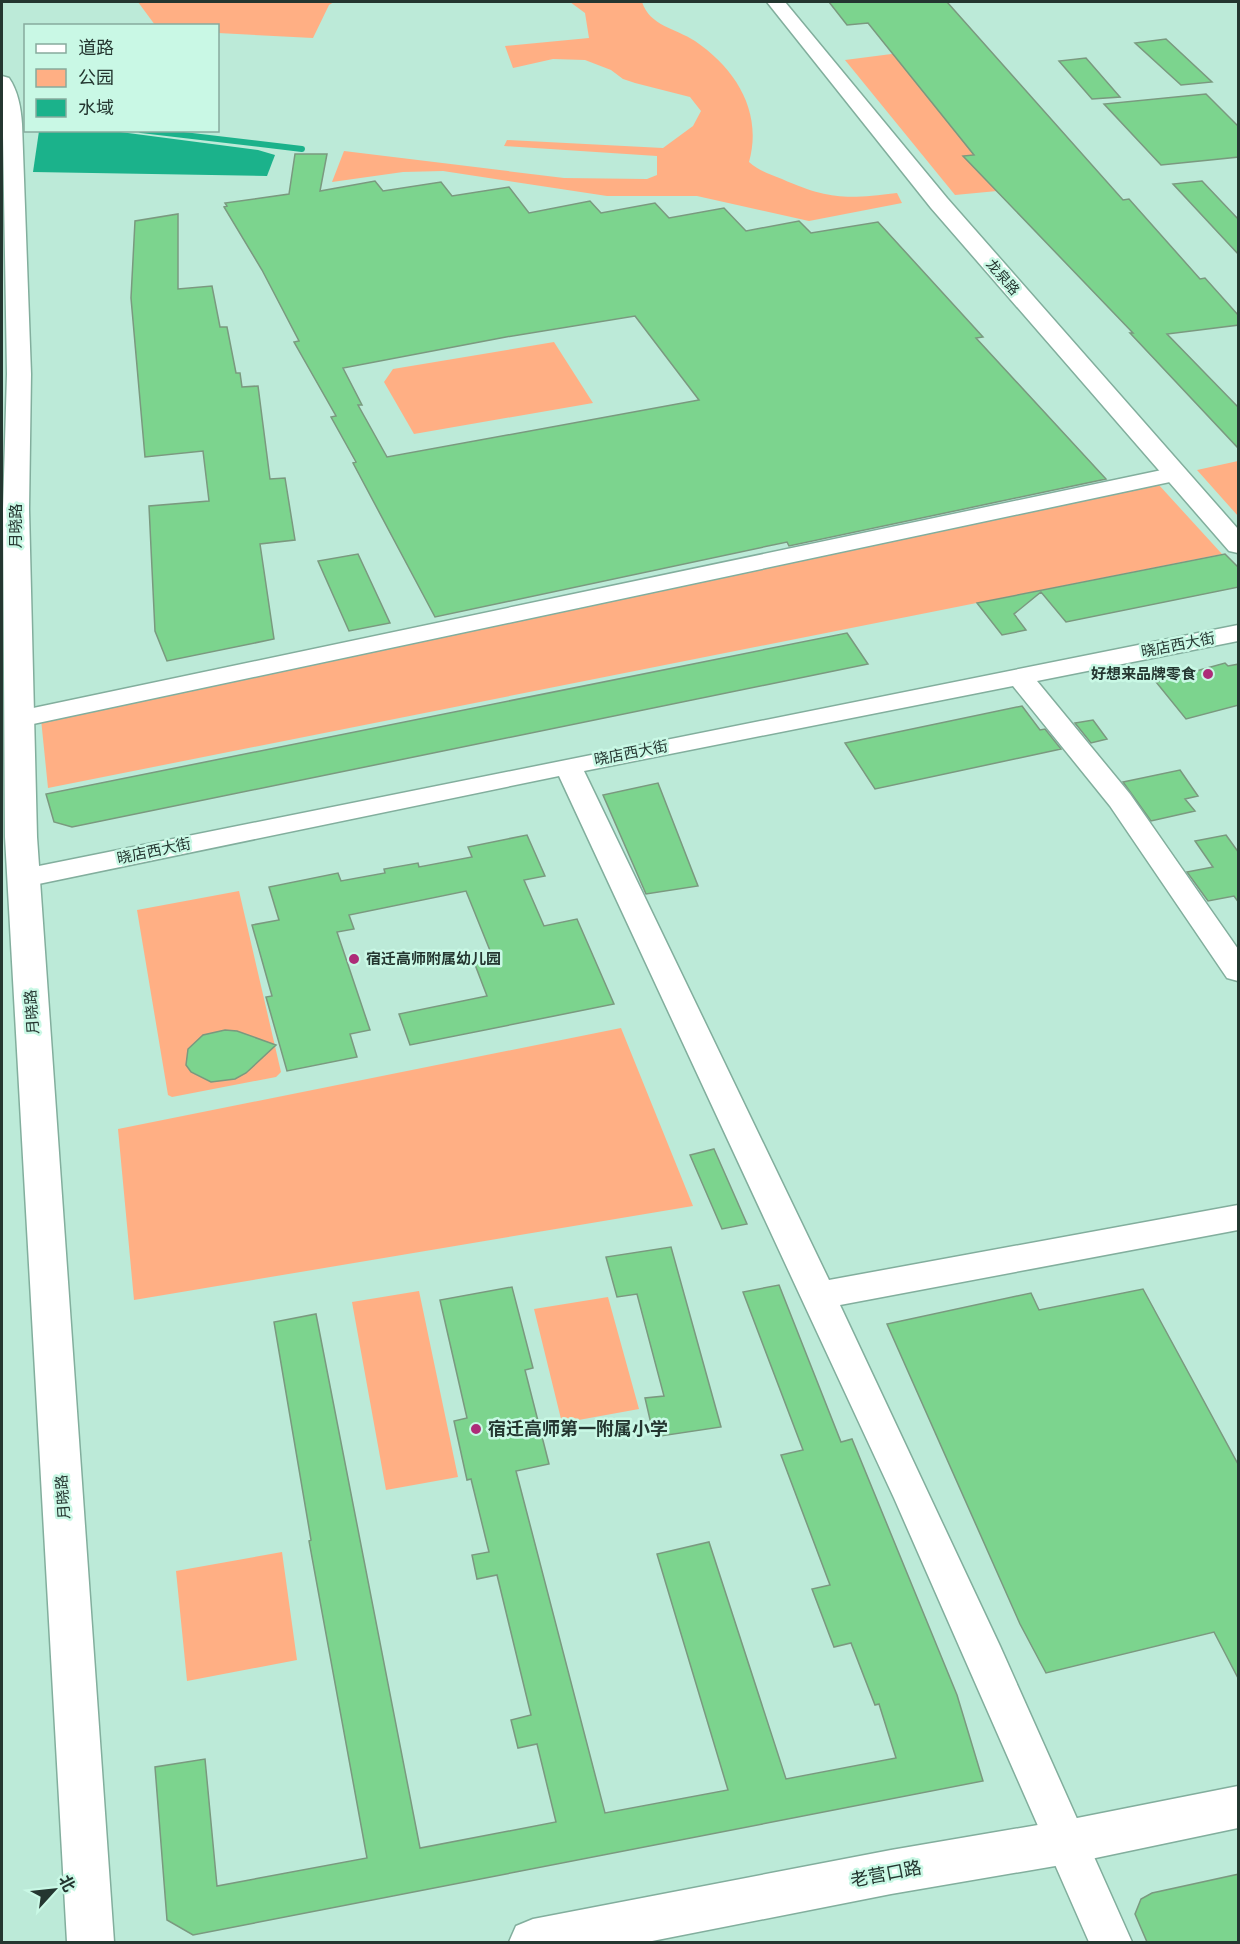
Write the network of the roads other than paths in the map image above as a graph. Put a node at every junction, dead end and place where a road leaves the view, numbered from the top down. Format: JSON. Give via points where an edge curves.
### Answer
{"nodes":[{"id":1,"x":776,"y":2,"type":"edge"},
{"id":2,"x":2,"y":82,"type":"edge"},
{"id":3,"x":1176,"y":474,"type":"junction"},
{"id":4,"x":1239,"y":545,"type":"edge"},
{"id":5,"x":1239,"y":633,"type":"edge"},
{"id":6,"x":1020,"y":676,"type":"junction"},
{"id":7,"x":19,"y":719,"type":"junction"},
{"id":8,"x":568,"y":766,"type":"junction"},
{"id":9,"x":11,"y":839,"type":"edge"},
{"id":10,"x":24,"y":878,"type":"junction"},
{"id":11,"x":1239,"y":971,"type":"edge"},
{"id":12,"x":1239,"y":1218,"type":"edge"},
{"id":13,"x":820,"y":1296,"type":"junction"},
{"id":14,"x":1239,"y":1807,"type":"edge"},
{"id":15,"x":1067,"y":1842,"type":"junction"},
{"id":16,"x":92,"y":1942,"type":"edge"},
{"id":17,"x":533,"y":1942,"type":"edge"},
{"id":18,"x":1110,"y":1942,"type":"edge"}],
"edges":[{"from":1,"to":3,"type":"street","name":"龙泉路","via":[[939,203]]},
{"from":2,"to":7,"type":"street","name":"月晓路","via":[[12,124],[19,374]]},
{"from":3,"to":4,"type":"street","name":"龙泉路"},
{"from":3,"to":7,"type":"street"},
{"from":5,"to":6,"type":"street","name":"晓店西大街"},
{"from":6,"to":8,"type":"street","name":"晓店西大街"},
{"from":6,"to":11,"type":"street","via":[[1120,800]]},
{"from":7,"to":9,"type":"street","name":"月晓路"},
{"from":8,"to":10,"type":"street","name":"晓店西大街"},
{"from":8,"to":13,"type":"street"},
{"from":9,"to":10,"type":"street","name":"月晓路"},
{"from":10,"to":16,"type":"street","name":"月晓路"},
{"from":12,"to":13,"type":"street"},
{"from":13,"to":15,"type":"street"},
{"from":14,"to":15,"type":"street","name":"老营口路"},
{"from":15,"to":17,"type":"street","name":"老营口路"},
{"from":15,"to":18,"type":"street"}]}
